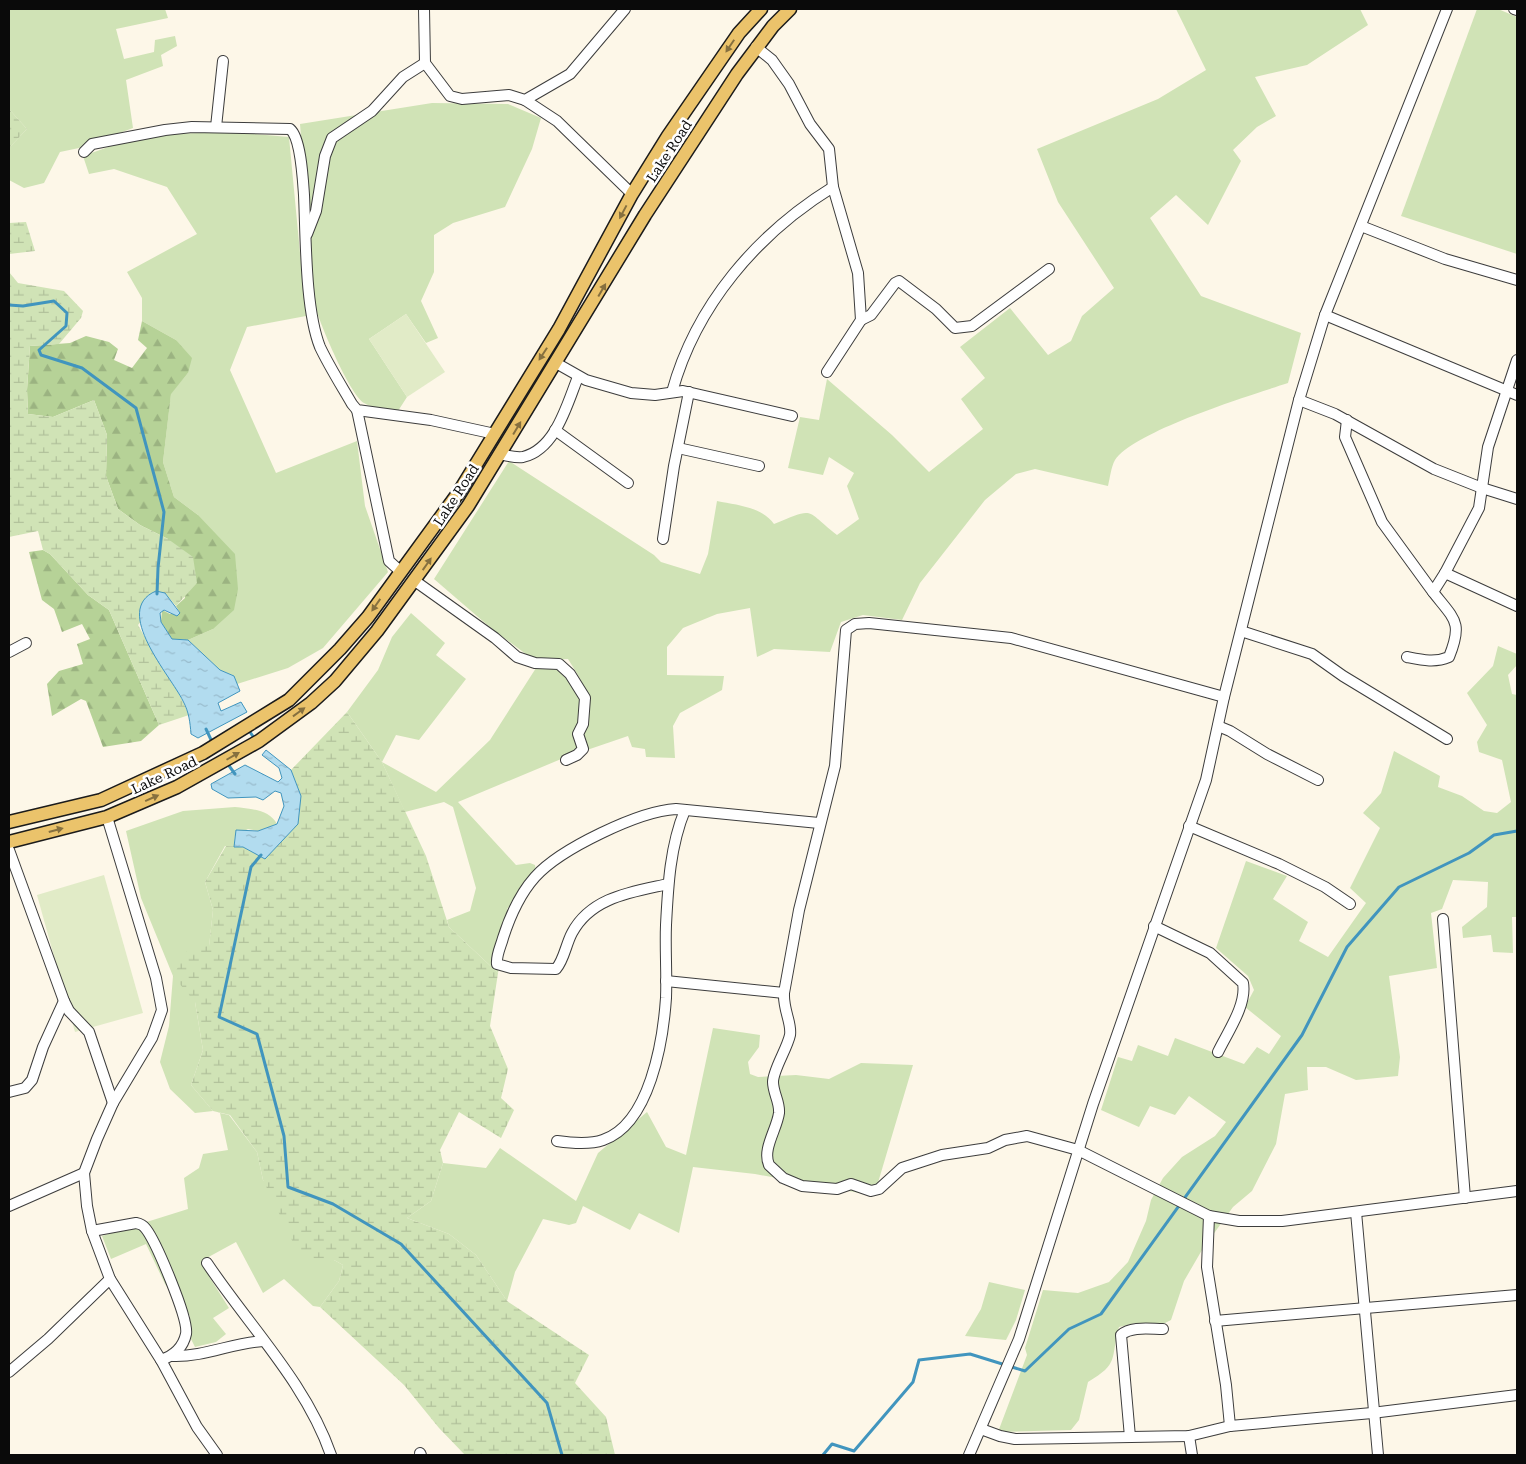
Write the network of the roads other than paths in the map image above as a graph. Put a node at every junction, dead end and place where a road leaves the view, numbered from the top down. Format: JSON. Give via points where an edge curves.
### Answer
{"nodes":[{"id":1,"x":424,"y":9,"type":"edge"},
{"id":2,"x":625,"y":9,"type":"edge"},
{"id":3,"x":761,"y":9,"type":"edge"},
{"id":4,"x":790,"y":9,"type":"edge"},
{"id":5,"x":1446,"y":9,"type":"edge"},
{"id":6,"x":1514,"y":9,"type":"edge"},
{"id":7,"x":1517,"y":10,"type":"edge"},
{"id":8,"x":756,"y":47,"type":"junction"},
{"id":9,"x":223,"y":61,"type":"dead end"},
{"id":10,"x":425,"y":63,"type":"junction"},
{"id":11,"x":525,"y":100,"type":"junction"},
{"id":12,"x":216,"y":127,"type":"junction"},
{"id":13,"x":84,"y":152,"type":"dead end"},
{"id":14,"x":833,"y":187,"type":"junction"},
{"id":15,"x":632,"y":194,"type":"junction"},
{"id":16,"x":1360,"y":226,"type":"junction"},
{"id":17,"x":306,"y":235,"type":"junction"},
{"id":18,"x":1049,"y":269,"type":"dead end"},
{"id":19,"x":1517,"y":280,"type":"edge"},
{"id":20,"x":1325,"y":315,"type":"junction"},
{"id":21,"x":861,"y":320,"type":"junction"},
{"id":22,"x":1517,"y":360,"type":"edge"},
{"id":23,"x":556,"y":364,"type":"junction"},
{"id":24,"x":827,"y":372,"type":"dead end"},
{"id":25,"x":578,"y":377,"type":"junction"},
{"id":26,"x":672,"y":392,"type":"junction"},
{"id":27,"x":689,"y":392,"type":"junction"},
{"id":28,"x":1512,"y":394,"type":"edge"},
{"id":29,"x":1298,"y":400,"type":"junction"},
{"id":30,"x":357,"y":410,"type":"junction"},
{"id":31,"x":792,"y":416,"type":"dead end"},
{"id":32,"x":1347,"y":420,"type":"junction"},
{"id":33,"x":555,"y":430,"type":"junction"},
{"id":34,"x":495,"y":434,"type":"junction"},
{"id":35,"x":678,"y":448,"type":"junction"},
{"id":36,"x":500,"y":454,"type":"junction"},
{"id":37,"x":759,"y":466,"type":"dead end"},
{"id":38,"x":628,"y":484,"type":"dead end"},
{"id":39,"x":1482,"y":488,"type":"junction"},
{"id":40,"x":1517,"y":500,"type":"edge"},
{"id":41,"x":663,"y":539,"type":"dead end"},
{"id":42,"x":400,"y":571,"type":"junction"},
{"id":43,"x":1445,"y":573,"type":"junction"},
{"id":44,"x":415,"y":581,"type":"junction"},
{"id":45,"x":1433,"y":592,"type":"junction"},
{"id":46,"x":1517,"y":606,"type":"edge"},
{"id":47,"x":1241,"y":631,"type":"junction"},
{"id":48,"x":26,"y":642,"type":"dead end"},
{"id":49,"x":9,"y":652,"type":"edge"},
{"id":50,"x":1407,"y":657,"type":"dead end"},
{"id":51,"x":1224,"y":698,"type":"junction"},
{"id":52,"x":1218,"y":726,"type":"junction"},
{"id":53,"x":1447,"y":739,"type":"dead end"},
{"id":54,"x":566,"y":760,"type":"dead end"},
{"id":55,"x":1318,"y":780,"type":"dead end"},
{"id":56,"x":685,"y":810,"type":"junction"},
{"id":57,"x":107,"y":817,"type":"junction"},
{"id":58,"x":9,"y":822,"type":"edge"},
{"id":59,"x":819,"y":823,"type":"junction"},
{"id":60,"x":1190,"y":826,"type":"junction"},
{"id":61,"x":9,"y":842,"type":"edge"},
{"id":62,"x":9,"y":850,"type":"edge"},
{"id":63,"x":668,"y":884,"type":"junction"},
{"id":64,"x":1350,"y":904,"type":"dead end"},
{"id":65,"x":1443,"y":919,"type":"dead end"},
{"id":66,"x":1154,"y":926,"type":"junction"},
{"id":67,"x":666,"y":982,"type":"junction"},
{"id":68,"x":784,"y":993,"type":"junction"},
{"id":69,"x":64,"y":1001,"type":"junction"},
{"id":70,"x":1218,"y":1052,"type":"dead end"},
{"id":71,"x":9,"y":1092,"type":"edge"},
{"id":72,"x":113,"y":1103,"type":"junction"},
{"id":73,"x":557,"y":1141,"type":"dead end"},
{"id":74,"x":1078,"y":1150,"type":"junction"},
{"id":75,"x":84,"y":1173,"type":"junction"},
{"id":76,"x":1517,"y":1191,"type":"edge"},
{"id":77,"x":1465,"y":1198,"type":"junction"},
{"id":78,"x":9,"y":1206,"type":"edge"},
{"id":79,"x":1356,"y":1212,"type":"junction"},
{"id":80,"x":1209,"y":1216,"type":"junction"},
{"id":81,"x":92,"y":1231,"type":"junction"},
{"id":82,"x":207,"y":1263,"type":"dead end"},
{"id":83,"x":110,"y":1279,"type":"junction"},
{"id":84,"x":1517,"y":1295,"type":"edge"},
{"id":85,"x":1363,"y":1309,"type":"junction"},
{"id":86,"x":1215,"y":1322,"type":"junction"},
{"id":87,"x":1163,"y":1329,"type":"dead end"},
{"id":88,"x":263,"y":1341,"type":"junction"},
{"id":89,"x":173,"y":1356,"type":"junction"},
{"id":90,"x":161,"y":1360,"type":"junction"},
{"id":91,"x":9,"y":1372,"type":"edge"},
{"id":92,"x":1517,"y":1395,"type":"edge"},
{"id":93,"x":1372,"y":1412,"type":"junction"},
{"id":94,"x":1230,"y":1426,"type":"junction"},
{"id":95,"x":981,"y":1429,"type":"junction"},
{"id":96,"x":1190,"y":1436,"type":"junction"},
{"id":97,"x":1130,"y":1437,"type":"junction"},
{"id":98,"x":217,"y":1455,"type":"edge"},
{"id":99,"x":332,"y":1455,"type":"edge"},
{"id":100,"x":969,"y":1455,"type":"edge"},
{"id":101,"x":1192,"y":1455,"type":"edge"},
{"id":102,"x":1378,"y":1455,"type":"edge"}],
"edges":[{"from":1,"to":10,"type":"street"},
{"from":2,"to":11,"type":"street","via":[[570,74]]},
{"from":3,"to":15,"type":"main road","name":"Lake Road","one_way":true,"via":[[739,33]]},
{"from":4,"to":8,"type":"main road","name":"Lake Road"},
{"from":5,"to":16,"type":"street"},
{"from":6,"to":7,"type":"street"},
{"from":8,"to":14,"type":"street","via":[[772,60],[810,124],[829,149]]},
{"from":23,"to":8,"type":"main road","name":"Lake Road","one_way":true,"via":[[645,215]]},
{"from":9,"to":12,"type":"street"},
{"from":10,"to":11,"type":"street","via":[[454,98],[509,95]]},
{"from":10,"to":17,"type":"street","via":[[403,77],[372,111],[332,138],[325,156],[316,211]]},
{"from":11,"to":15,"type":"street","via":[[557,121]]},
{"from":12,"to":13,"type":"street","via":[[165,130],[116,138],[92,144]]},
{"from":12,"to":17,"type":"street","via":[[286,128],[293,131],[301,172]]},
{"from":14,"to":21,"type":"street","via":[[858,274]]},
{"from":14,"to":26,"type":"street","via":[[800,209],[753,250],[717,294],[690,338]]},
{"from":15,"to":34,"type":"main road","name":"Lake Road","one_way":true,"via":[[559,329]]},
{"from":16,"to":19,"type":"street","via":[[1445,259]]},
{"from":16,"to":20,"type":"street"},
{"from":17,"to":30,"type":"street","via":[[316,332],[333,372]]},
{"from":18,"to":21,"type":"street","via":[[972,326],[955,328],[936,309],[899,282],[871,316]]},
{"from":20,"to":28,"type":"street"},
{"from":20,"to":29,"type":"street"},
{"from":21,"to":24,"type":"street"},
{"from":22,"to":28,"type":"street"},
{"from":23,"to":25,"type":"street"},
{"from":36,"to":23,"type":"main road","name":"Lake Road","one_way":true},
{"from":25,"to":26,"type":"street","via":[[631,394]]},
{"from":25,"to":33,"type":"street"},
{"from":26,"to":27,"type":"street"},
{"from":27,"to":31,"type":"street"},
{"from":27,"to":35,"type":"street"},
{"from":28,"to":39,"type":"street","via":[[1488,446]]},
{"from":29,"to":32,"type":"street"},
{"from":29,"to":47,"type":"street"},
{"from":30,"to":34,"type":"street","via":[[431,420]]},
{"from":30,"to":42,"type":"street","via":[[389,561]]},
{"from":32,"to":39,"type":"street","via":[[1434,468]]},
{"from":32,"to":45,"type":"street","via":[[1345,437],[1382,522]]},
{"from":33,"to":36,"type":"street","via":[[546,444],[530,454],[521,457]]},
{"from":33,"to":38,"type":"street"},
{"from":34,"to":42,"type":"main road","name":"Lake Road","via":[[459,492]]},
{"from":35,"to":37,"type":"street"},
{"from":35,"to":41,"type":"street"},
{"from":44,"to":36,"type":"main road","name":"Lake Road","one_way":true},
{"from":39,"to":40,"type":"street"},
{"from":39,"to":43,"type":"street","via":[[1480,508]]},
{"from":42,"to":58,"type":"main road","name":"Lake Road","one_way":true,"via":[[368,617],[328,661],[289,700],[251,726],[203,753],[101,800]]},
{"from":43,"to":45,"type":"street"},
{"from":43,"to":46,"type":"street"},
{"from":44,"to":54,"type":"street","via":[[495,638],[517,658],[535,664],[559,664],[570,674],[586,703],[578,734],[583,749]]},
{"from":57,"to":44,"type":"main road","name":"Lake Road","one_way":true,"via":[[207,771],[259,741],[311,703],[335,681]]},
{"from":45,"to":50,"type":"street","via":[[1457,624],[1457,636],[1449,657],[1428,661]]},
{"from":47,"to":51,"type":"street"},
{"from":47,"to":53,"type":"street","via":[[1312,654]]},
{"from":48,"to":49,"type":"street"},
{"from":51,"to":52,"type":"street"},
{"from":51,"to":59,"type":"street","via":[[1011,638],[935,628],[855,624],[846,630],[836,757]]},
{"from":52,"to":55,"type":"street"},
{"from":52,"to":60,"type":"street","via":[[1206,780]]},
{"from":56,"to":59,"type":"street"},
{"from":56,"to":63,"type":"street","via":[[678,829]]},
{"from":56,"to":63,"type":"street","via":[[664,810],[644,815],[581,844],[537,875],[518,901],[507,925],[497,964],[511,968],[556,969],[575,927],[595,908],[617,896]]},
{"from":61,"to":57,"type":"main road","name":"Lake Road","one_way":true},
{"from":57,"to":72,"type":"street","via":[[162,1005],[152,1038]]},
{"from":59,"to":68,"type":"street"},
{"from":60,"to":64,"type":"street","via":[[1279,864],[1325,887]]},
{"from":60,"to":66,"type":"street"},
{"from":62,"to":69,"type":"street"},
{"from":63,"to":67,"type":"street"},
{"from":65,"to":77,"type":"street"},
{"from":66,"to":70,"type":"street","via":[[1210,953],[1243,983],[1240,1004]]},
{"from":66,"to":74,"type":"street"},
{"from":67,"to":68,"type":"street"},
{"from":67,"to":73,"type":"street","via":[[659,1046],[639,1108],[625,1125],[602,1140]]},
{"from":68,"to":74,"type":"street","via":[[783,1005],[790,1036],[774,1077],[779,1111],[767,1158],[771,1167],[793,1183],[825,1189],[851,1184],[865,1191],[880,1189],[902,1168],[942,1155],[988,1148],[1022,1136]]},
{"from":69,"to":71,"type":"street","via":[[32,1080],[25,1088]]},
{"from":69,"to":72,"type":"street","via":[[89,1032]]},
{"from":72,"to":75,"type":"street"},
{"from":74,"to":80,"type":"street"},
{"from":74,"to":95,"type":"street","via":[[1019,1339]]},
{"from":75,"to":78,"type":"street"},
{"from":75,"to":81,"type":"street"},
{"from":76,"to":77,"type":"street"},
{"from":77,"to":79,"type":"street"},
{"from":79,"to":80,"type":"street","via":[[1282,1221],[1239,1221]]},
{"from":79,"to":85,"type":"street"},
{"from":80,"to":86,"type":"street","via":[[1207,1267]]},
{"from":81,"to":83,"type":"street"},
{"from":81,"to":89,"type":"street","via":[[136,1223],[147,1230],[186,1322],[186,1334]]},
{"from":82,"to":88,"type":"street"},
{"from":83,"to":90,"type":"street"},
{"from":83,"to":91,"type":"street"},
{"from":84,"to":85,"type":"street"},
{"from":85,"to":86,"type":"street"},
{"from":85,"to":93,"type":"street"},
{"from":86,"to":94,"type":"street"},
{"from":87,"to":97,"type":"street","via":[[1127,1331],[1121,1336]]},
{"from":88,"to":89,"type":"street","via":[[243,1342],[191,1356]]},
{"from":88,"to":99,"type":"street","via":[[306,1401]]},
{"from":89,"to":90,"type":"street"},
{"from":90,"to":98,"type":"street","via":[[197,1427]]},
{"from":92,"to":93,"type":"street"},
{"from":93,"to":94,"type":"street"},
{"from":93,"to":102,"type":"street"},
{"from":94,"to":96,"type":"street"},
{"from":95,"to":97,"type":"street","via":[[1014,1439]]},
{"from":95,"to":100,"type":"street"},
{"from":96,"to":97,"type":"street"},
{"from":96,"to":101,"type":"street"}]}
